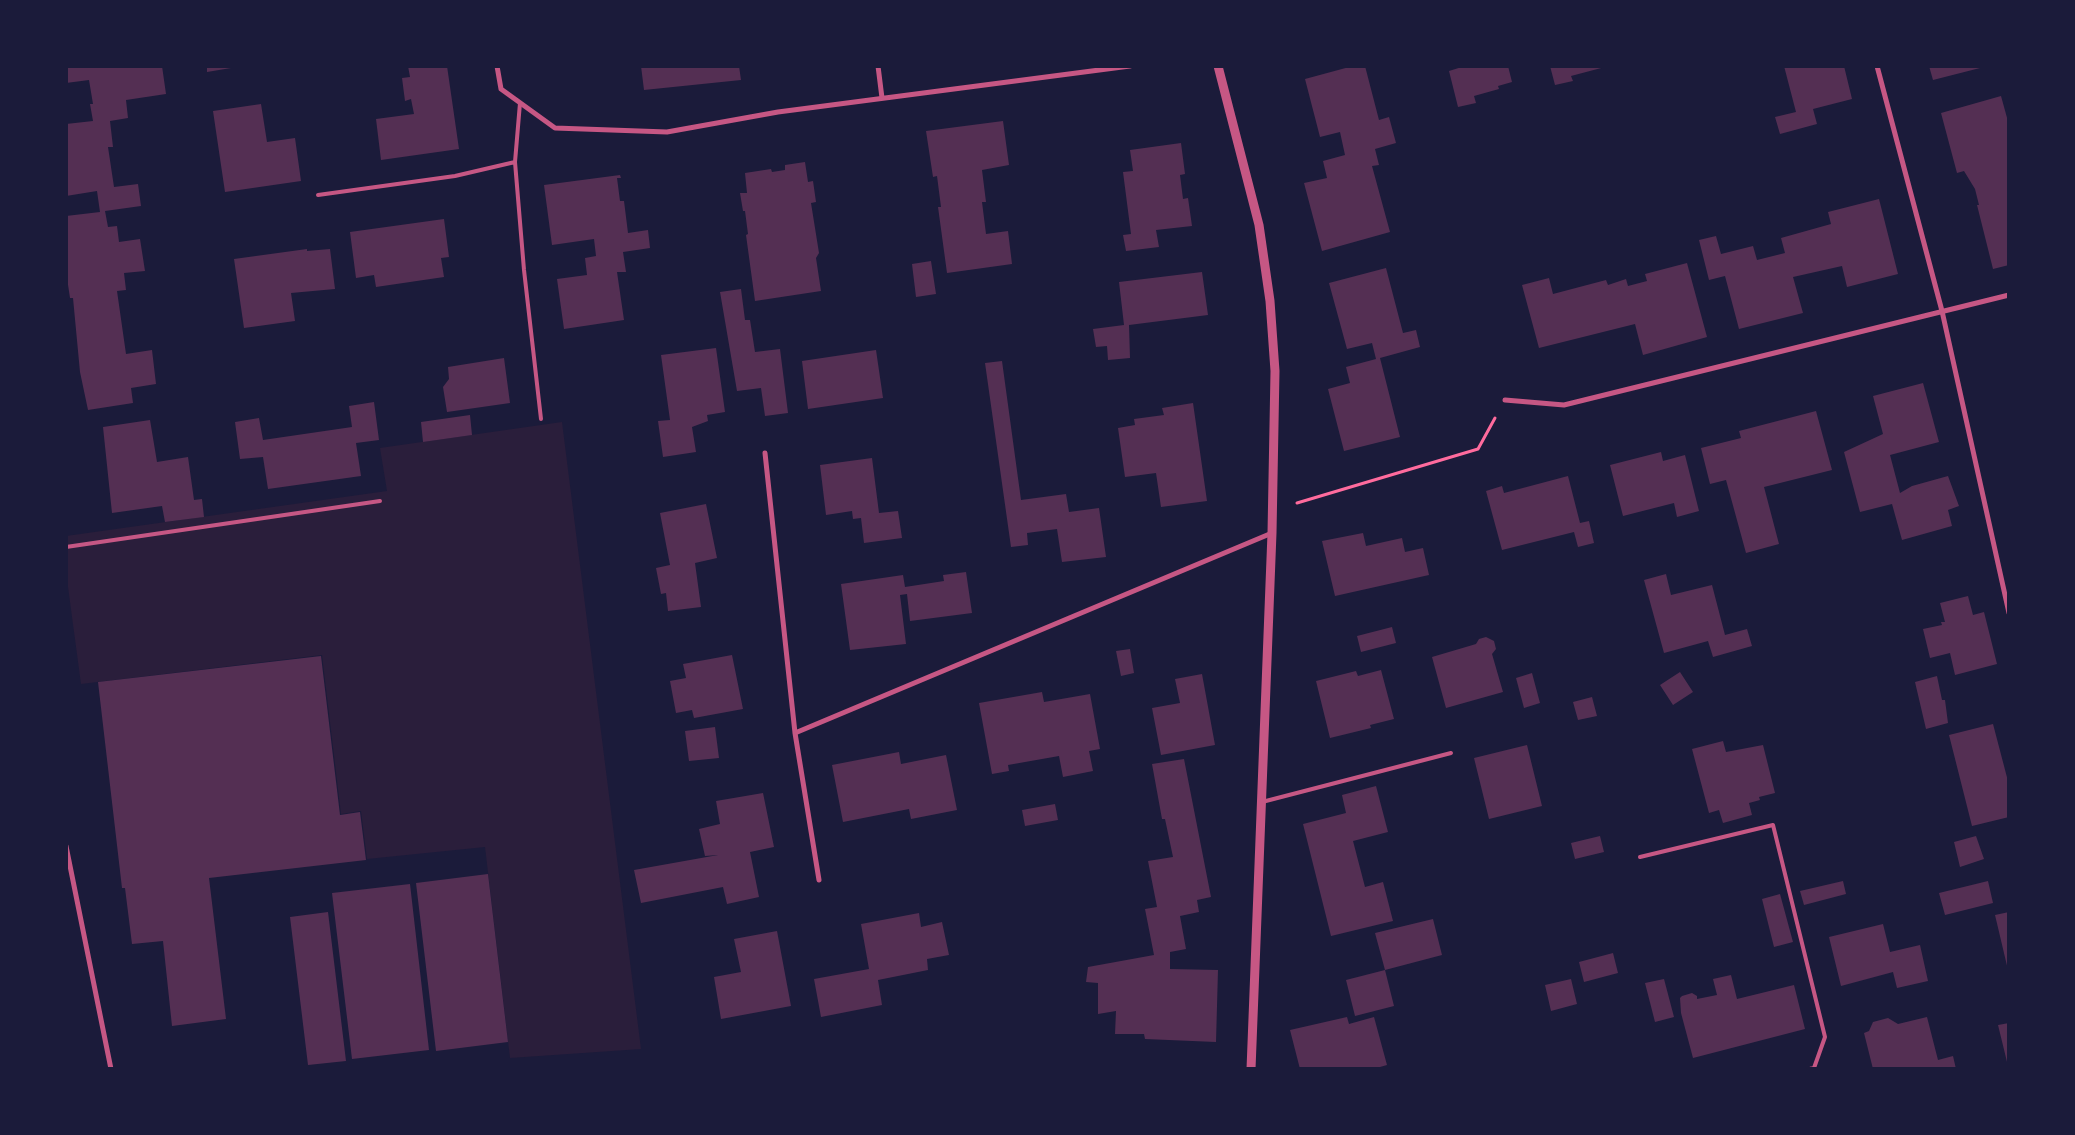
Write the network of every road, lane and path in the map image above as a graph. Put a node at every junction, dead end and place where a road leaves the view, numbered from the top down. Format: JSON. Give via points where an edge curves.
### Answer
{"nodes":[{"id":1,"x":497,"y":66,"type":"edge"},
{"id":2,"x":878,"y":66,"type":"edge"},
{"id":3,"x":1130,"y":66,"type":"edge"},
{"id":4,"x":1218,"y":66,"type":"edge"},
{"id":5,"x":1877,"y":66,"type":"edge"},
{"id":6,"x":882,"y":98,"type":"junction"},
{"id":7,"x":520,"y":103,"type":"junction"},
{"id":8,"x":515,"y":162,"type":"junction"},
{"id":9,"x":318,"y":195,"type":"dead end"},
{"id":10,"x":2009,"y":295,"type":"edge"},
{"id":11,"x":1942,"y":311,"type":"junction"},
{"id":12,"x":1505,"y":400,"type":"joint"},
{"id":13,"x":541,"y":420,"type":"dead end"},
{"id":14,"x":765,"y":453,"type":"dead end"},
{"id":15,"x":380,"y":501,"type":"dead end"},
{"id":16,"x":1272,"y":511,"type":"junction"},
{"id":17,"x":1272,"y":533,"type":"junction"},
{"id":18,"x":66,"y":547,"type":"edge"},
{"id":19,"x":2009,"y":613,"type":"edge"},
{"id":20,"x":795,"y":733,"type":"junction"},
{"id":21,"x":1451,"y":753,"type":"dead end"},
{"id":22,"x":1261,"y":802,"type":"junction"},
{"id":23,"x":66,"y":846,"type":"edge"},
{"id":24,"x":1640,"y":857,"type":"dead end"},
{"id":25,"x":819,"y":880,"type":"dead end"},
{"id":26,"x":1813,"y":1068,"type":"edge"},
{"id":27,"x":111,"y":1069,"type":"edge"},
{"id":28,"x":1250,"y":1069,"type":"edge"}],
"edges":[{"from":1,"to":7,"type":"street","via":[[501,89]]},
{"from":2,"to":6,"type":"street"},
{"from":3,"to":6,"type":"street"},
{"from":4,"to":16,"type":"street","via":[[1259,225],[1270,301],[1275,372]]},
{"from":5,"to":11,"type":"street"},
{"from":6,"to":7,"type":"street","via":[[668,132],[556,128]]},
{"from":7,"to":8,"type":"lane"},
{"from":8,"to":9,"type":"lane","via":[[455,176]]},
{"from":8,"to":13,"type":"lane"},
{"from":10,"to":11,"type":"street"},
{"from":11,"to":12,"type":"street","via":[[1564,405]]},
{"from":11,"to":19,"type":"street"},
{"from":12,"to":16,"type":"path","via":[[1478,449]]},
{"from":14,"to":20,"type":"street"},
{"from":15,"to":18,"type":"lane"},
{"from":16,"to":17,"type":"street"},
{"from":17,"to":20,"type":"street"},
{"from":17,"to":22,"type":"street"},
{"from":20,"to":25,"type":"street"},
{"from":21,"to":22,"type":"lane"},
{"from":22,"to":28,"type":"street"},
{"from":23,"to":27,"type":"street"},
{"from":24,"to":26,"type":"lane","via":[[1773,825],[1826,1037]]}]}
